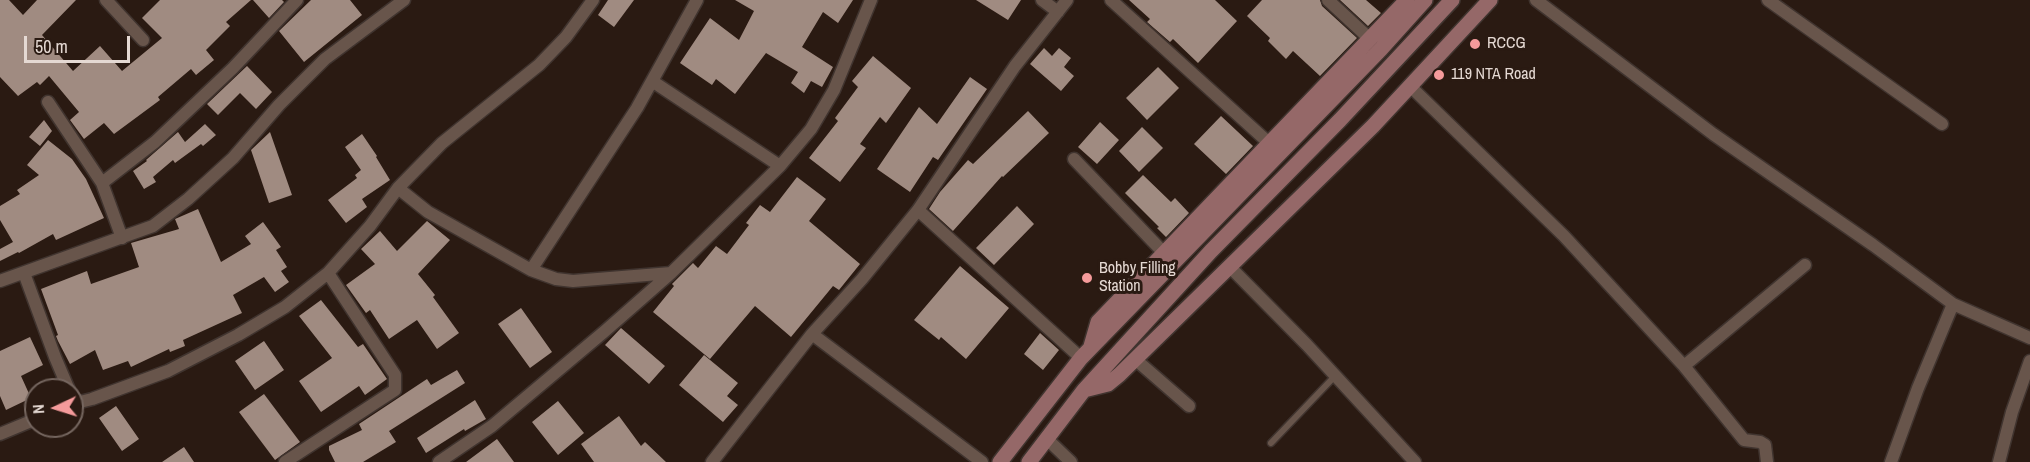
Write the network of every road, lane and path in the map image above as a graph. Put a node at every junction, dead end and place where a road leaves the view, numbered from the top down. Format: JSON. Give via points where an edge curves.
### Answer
{"nodes":[{"id":1,"x":106,"y":0,"type":"edge"},
{"id":2,"x":297,"y":0,"type":"edge"},
{"id":3,"x":404,"y":0,"type":"edge"},
{"id":4,"x":593,"y":0,"type":"edge"},
{"id":5,"x":697,"y":0,"type":"edge"},
{"id":6,"x":871,"y":0,"type":"edge"},
{"id":7,"x":1042,"y":0,"type":"edge"},
{"id":8,"x":1067,"y":0,"type":"edge"},
{"id":9,"x":1111,"y":0,"type":"edge"},
{"id":10,"x":1328,"y":0,"type":"edge"},
{"id":11,"x":1407,"y":0,"type":"edge"},
{"id":12,"x":1425,"y":0,"type":"edge"},
{"id":13,"x":1452,"y":0,"type":"edge"},
{"id":14,"x":1490,"y":0,"type":"edge"},
{"id":15,"x":1536,"y":0,"type":"edge"},
{"id":16,"x":1768,"y":0,"type":"edge"},
{"id":17,"x":1058,"y":12,"type":"junction"},
{"id":18,"x":1370,"y":39,"type":"junction"},
{"id":19,"x":144,"y":40,"type":"dead end"},
{"id":20,"x":652,"y":81,"type":"junction"},
{"id":21,"x":1410,"y":86,"type":"junction"},
{"id":22,"x":48,"y":102,"type":"dead end"},
{"id":23,"x":1942,"y":124,"type":"dead end"},
{"id":24,"x":1269,"y":143,"type":"junction"},
{"id":25,"x":1074,"y":159,"type":"dead end"},
{"id":26,"x":780,"y":166,"type":"junction"},
{"id":27,"x":102,"y":183,"type":"junction"},
{"id":28,"x":398,"y":188,"type":"junction"},
{"id":29,"x":918,"y":210,"type":"junction"},
{"id":30,"x":122,"y":238,"type":"junction"},
{"id":31,"x":1164,"y":253,"type":"junction"},
{"id":32,"x":1805,"y":264,"type":"dead end"},
{"id":33,"x":1230,"y":267,"type":"junction"},
{"id":34,"x":531,"y":270,"type":"junction"},
{"id":35,"x":24,"y":273,"type":"junction"},
{"id":36,"x":328,"y":273,"type":"junction"},
{"id":37,"x":671,"y":273,"type":"junction"},
{"id":38,"x":0,"y":281,"type":"edge"},
{"id":39,"x":1953,"y":304,"type":"junction"},
{"id":40,"x":812,"y":334,"type":"junction"},
{"id":41,"x":2030,"y":338,"type":"edge"},
{"id":42,"x":1085,"y":353,"type":"junction"},
{"id":43,"x":1135,"y":359,"type":"junction"},
{"id":44,"x":1684,"y":366,"type":"junction"},
{"id":45,"x":2029,"y":367,"type":"edge"},
{"id":46,"x":1335,"y":376,"type":"junction"},
{"id":47,"x":64,"y":378,"type":"edge"},
{"id":48,"x":1084,"y":390,"type":"junction"},
{"id":49,"x":84,"y":400,"type":"edge"},
{"id":50,"x":1189,"y":406,"type":"dead end"},
{"id":51,"x":24,"y":424,"type":"edge"},
{"id":52,"x":0,"y":434,"type":"edge"},
{"id":53,"x":1046,"y":438,"type":"junction"},
{"id":54,"x":1271,"y":443,"type":"dead end"},
{"id":55,"x":285,"y":462,"type":"edge"},
{"id":56,"x":439,"y":462,"type":"edge"},
{"id":57,"x":712,"y":462,"type":"edge"},
{"id":58,"x":982,"y":462,"type":"edge"},
{"id":59,"x":1000,"y":462,"type":"edge"},
{"id":60,"x":1029,"y":462,"type":"edge"},
{"id":61,"x":1071,"y":462,"type":"edge"},
{"id":62,"x":1415,"y":462,"type":"edge"},
{"id":63,"x":1767,"y":462,"type":"edge"},
{"id":64,"x":1891,"y":462,"type":"edge"},
{"id":65,"x":1999,"y":462,"type":"edge"}],
"edges":[{"from":1,"to":19,"type":"street"},
{"from":2,"to":27,"type":"street","via":[[233,68],[155,141]]},
{"from":3,"to":30,"type":"street","via":[[325,59],[233,158],[188,199],[153,226]]},
{"from":4,"to":28,"type":"street","via":[[539,65],[442,143]]},
{"from":5,"to":20,"type":"street"},
{"from":6,"to":26,"type":"street","via":[[834,90],[810,129]]},
{"from":7,"to":17,"type":"street"},
{"from":8,"to":17,"type":"street"},
{"from":9,"to":24,"type":"street"},
{"from":10,"to":18,"type":"street"},
{"from":11,"to":18,"type":"main road"},
{"from":12,"to":42,"type":"main road"},
{"from":13,"to":48,"type":"main road","via":[[1326,136],[1211,250]]},
{"from":14,"to":21,"type":"main road"},
{"from":15,"to":39,"type":"street","via":[[1713,134]]},
{"from":16,"to":23,"type":"street"},
{"from":17,"to":29,"type":"street","via":[[1015,66]]},
{"from":18,"to":24,"type":"main road"},
{"from":20,"to":26,"type":"street"},
{"from":20,"to":34,"type":"street"},
{"from":21,"to":33,"type":"main road"},
{"from":21,"to":44,"type":"street","via":[[1564,236]]},
{"from":22,"to":27,"type":"street"},
{"from":24,"to":31,"type":"main road"},
{"from":25,"to":31,"type":"street"},
{"from":26,"to":37,"type":"street"},
{"from":27,"to":30,"type":"street"},
{"from":28,"to":34,"type":"street","via":[[428,212]]},
{"from":28,"to":36,"type":"street"},
{"from":29,"to":40,"type":"street"},
{"from":29,"to":42,"type":"street"},
{"from":30,"to":35,"type":"street"},
{"from":31,"to":42,"type":"main road","via":[[1098,322]]},
{"from":32,"to":44,"type":"street"},
{"from":33,"to":43,"type":"main road"},
{"from":33,"to":46,"type":"street"},
{"from":34,"to":37,"type":"street","via":[[573,281]]},
{"from":35,"to":38,"type":"street"},
{"from":35,"to":47,"type":"street"},
{"from":36,"to":49,"type":"street","via":[[285,307],[204,353],[168,371]]},
{"from":36,"to":55,"type":"street","via":[[395,375],[395,390]]},
{"from":37,"to":56,"type":"street","via":[[492,426]]},
{"from":39,"to":41,"type":"street"},
{"from":39,"to":64,"type":"street"},
{"from":40,"to":57,"type":"street"},
{"from":40,"to":58,"type":"street"},
{"from":42,"to":59,"type":"main road"},
{"from":43,"to":48,"type":"main road","via":[[1108,384]]},
{"from":43,"to":50,"type":"street"},
{"from":44,"to":63,"type":"street","via":[[1744,440],[1765,445]]},
{"from":45,"to":65,"type":"street"},
{"from":46,"to":54,"type":"lane"},
{"from":46,"to":62,"type":"street"},
{"from":48,"to":53,"type":"main road"},
{"from":51,"to":52,"type":"street"},
{"from":53,"to":60,"type":"main road"},
{"from":53,"to":61,"type":"street"}]}
